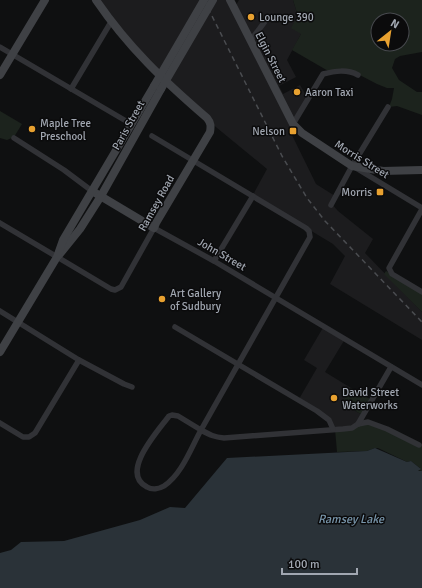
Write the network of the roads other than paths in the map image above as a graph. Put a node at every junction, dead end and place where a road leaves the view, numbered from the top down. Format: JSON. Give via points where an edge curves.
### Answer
{"nodes":[{"id":1,"x":45,"y":0,"type":"edge"},
{"id":2,"x":96,"y":0,"type":"edge"},
{"id":3,"x":204,"y":0,"type":"edge"},
{"id":4,"x":213,"y":0,"type":"edge"},
{"id":5,"x":233,"y":2,"type":"edge"},
{"id":6,"x":266,"y":20,"type":"dead end"},
{"id":7,"x":111,"y":22,"type":"junction"},
{"id":8,"x":250,"y":39,"type":"junction"},
{"id":9,"x":0,"y":47,"type":"edge"},
{"id":10,"x":12,"y":55,"type":"junction"},
{"id":11,"x":0,"y":75,"type":"edge"},
{"id":12,"x":358,"y":75,"type":"dead end"},
{"id":13,"x":158,"y":87,"type":"junction"},
{"id":14,"x":71,"y":89,"type":"junction"},
{"id":15,"x":388,"y":107,"type":"dead end"},
{"id":16,"x":126,"y":121,"type":"dead end"},
{"id":17,"x":293,"y":124,"type":"junction"},
{"id":18,"x":152,"y":136,"type":"dead end"},
{"id":19,"x":14,"y":138,"type":"dead end"},
{"id":20,"x":193,"y":160,"type":"junction"},
{"id":21,"x":352,"y":166,"type":"junction"},
{"id":22,"x":422,"y":170,"type":"edge"},
{"id":23,"x":92,"y":191,"type":"junction"},
{"id":24,"x":101,"y":196,"type":"junction"},
{"id":25,"x":253,"y":196,"type":"junction"},
{"id":26,"x":331,"y":205,"type":"dead end"},
{"id":27,"x":422,"y":209,"type":"edge"},
{"id":28,"x":0,"y":223,"type":"edge"},
{"id":29,"x":154,"y":228,"type":"junction"},
{"id":30,"x":57,"y":257,"type":"junction"},
{"id":31,"x":214,"y":261,"type":"junction"},
{"id":32,"x":422,"y":292,"type":"edge"},
{"id":33,"x":275,"y":297,"type":"junction"},
{"id":34,"x":0,"y":311,"type":"edge"},
{"id":35,"x":19,"y":322,"type":"junction"},
{"id":36,"x":175,"y":327,"type":"dead end"},
{"id":37,"x":0,"y":352,"type":"edge"},
{"id":38,"x":79,"y":360,"type":"junction"},
{"id":39,"x":238,"y":363,"type":"junction"},
{"id":40,"x":391,"y":367,"type":"junction"},
{"id":41,"x":422,"y":385,"type":"edge"},
{"id":42,"x":132,"y":387,"type":"dead end"},
{"id":43,"x":0,"y":423,"type":"edge"},
{"id":44,"x":358,"y":424,"type":"junction"},
{"id":45,"x":333,"y":429,"type":"junction"},
{"id":46,"x":201,"y":430,"type":"junction"},
{"id":47,"x":419,"y":445,"type":"dead end"}],
"edges":[{"from":1,"to":10,"type":"street"},
{"from":2,"to":7,"type":"street"},
{"from":3,"to":13,"type":"street","name":"Paris Street","bridge":true},
{"from":4,"to":13,"type":"street","name":"Paris Street","bridge":true},
{"from":5,"to":8,"type":"street","name":"Elgin Street"},
{"from":6,"to":8,"type":"street"},
{"from":7,"to":14,"type":"street"},
{"from":7,"to":20,"type":"street","name":"Ramsey Road","via":[[152,69],[207,118],[210,132]]},
{"from":8,"to":17,"type":"street","name":"Elgin Street"},
{"from":9,"to":10,"type":"street"},
{"from":10,"to":11,"type":"street"},
{"from":10,"to":14,"type":"street"},
{"from":12,"to":17,"type":"street","via":[[352,71],[323,74]]},
{"from":13,"to":23,"type":"street","name":"Paris Street"},
{"from":13,"to":24,"type":"street","name":"Paris Street"},
{"from":14,"to":16,"type":"street"},
{"from":15,"to":21,"type":"street"},
{"from":17,"to":21,"type":"street","name":"Morris Street","via":[[302,133]]},
{"from":18,"to":20,"type":"street"},
{"from":19,"to":23,"type":"street","name":"John Street"},
{"from":20,"to":25,"type":"street"},
{"from":20,"to":29,"type":"street","name":"Ramsey Road"},
{"from":21,"to":22,"type":"street","via":[[383,172]]},
{"from":21,"to":26,"type":"street"},
{"from":21,"to":27,"type":"street","name":"Morris Street"},
{"from":23,"to":24,"type":"street","name":"John Street"},
{"from":23,"to":30,"type":"street","name":"Paris Street","via":[[63,240]]},
{"from":24,"to":29,"type":"street","name":"John Street"},
{"from":24,"to":30,"type":"street","name":"Paris Street","via":[[68,246]]},
{"from":25,"to":31,"type":"street"},
{"from":25,"to":33,"type":"street","via":[[306,228],[310,233],[310,240]]},
{"from":27,"to":32,"type":"street","via":[[389,271]]},
{"from":28,"to":30,"type":"street"},
{"from":29,"to":30,"type":"street","name":"Ramsey Road","via":[[121,287],[115,290]]},
{"from":29,"to":31,"type":"street","name":"John Street"},
{"from":30,"to":35,"type":"street","name":"Paris Street"},
{"from":31,"to":33,"type":"street","name":"John Street"},
{"from":33,"to":39,"type":"street"},
{"from":33,"to":40,"type":"street","name":"John Street"},
{"from":34,"to":35,"type":"street"},
{"from":35,"to":37,"type":"street","name":"Paris Street"},
{"from":35,"to":38,"type":"street"},
{"from":36,"to":39,"type":"street"},
{"from":38,"to":42,"type":"street"},
{"from":38,"to":43,"type":"street","via":[[35,433],[23,437]]},
{"from":39,"to":45,"type":"street","via":[[323,415]]},
{"from":39,"to":46,"type":"street"},
{"from":40,"to":41,"type":"street","name":"John Street"},
{"from":40,"to":44,"type":"street"},
{"from":44,"to":45,"type":"street","via":[[352,428]]},
{"from":44,"to":47,"type":"street","via":[[374,424]]},
{"from":45,"to":46,"type":"street","via":[[224,438],[214,437]]},
{"from":46,"to":46,"type":"street","via":[[175,415],[169,416],[138,461],[137,474],[143,484],[153,489],[163,487],[174,477]]}]}
